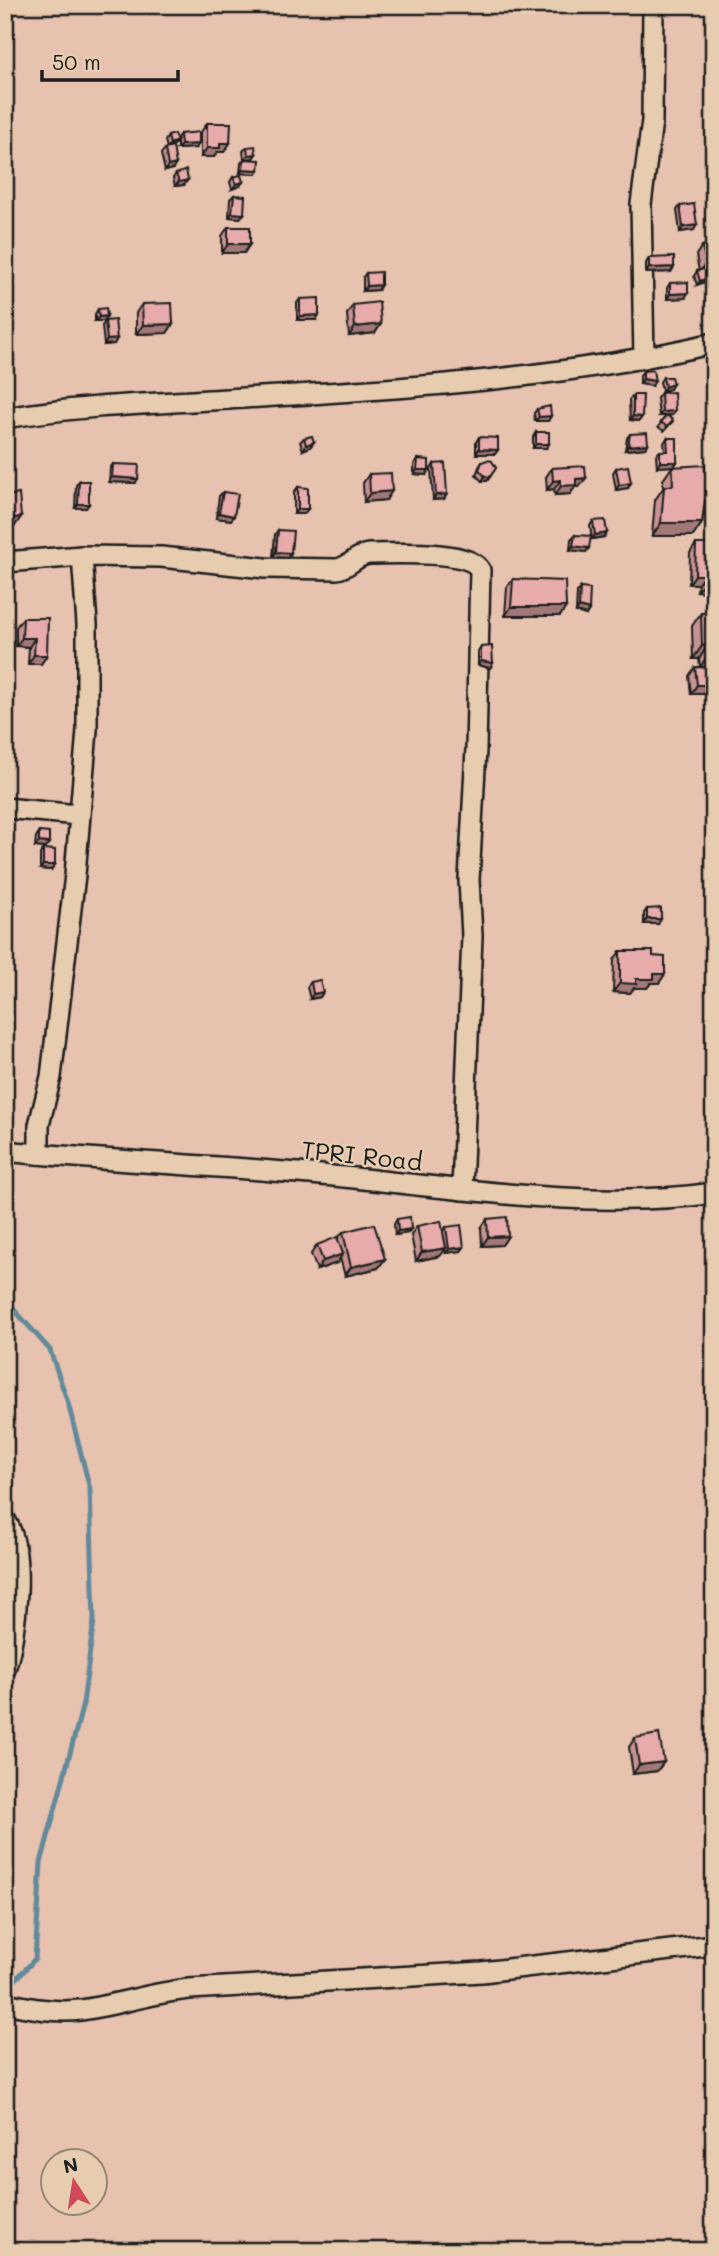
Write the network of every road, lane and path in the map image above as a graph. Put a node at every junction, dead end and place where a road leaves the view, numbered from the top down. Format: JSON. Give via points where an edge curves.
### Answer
{"nodes":[{"id":1,"x":653,"y":5,"type":"edge"},
{"id":2,"x":714,"y":343,"type":"edge"},
{"id":3,"x":644,"y":358,"type":"junction"},
{"id":4,"x":5,"y":418,"type":"edge"},
{"id":5,"x":82,"y":556,"type":"junction"},
{"id":6,"x":5,"y":562,"type":"edge"},
{"id":7,"x":5,"y":808,"type":"edge"},
{"id":8,"x":78,"y":815,"type":"junction"},
{"id":9,"x":5,"y":1151,"type":"edge"},
{"id":10,"x":39,"y":1154,"type":"junction"},
{"id":11,"x":462,"y":1189,"type":"junction"},
{"id":12,"x":714,"y":1193,"type":"edge"},
{"id":13,"x":5,"y":1520,"type":"edge"},
{"id":14,"x":5,"y":1669,"type":"edge"},
{"id":15,"x":714,"y":1945,"type":"edge"},
{"id":16,"x":5,"y":2003,"type":"edge"}],
"edges":[{"from":1,"to":3,"type":"street","via":[[652,121],[641,204]]},
{"from":2,"to":3,"type":"street"},
{"from":3,"to":4,"type":"street","via":[[362,391],[58,410]]},
{"from":5,"to":6,"type":"street"},
{"from":5,"to":8,"type":"street","via":[[88,680]]},
{"from":5,"to":11,"type":"street","via":[[161,557],[265,568],[337,569],[369,554],[463,557],[477,564],[477,748],[469,880],[472,936]]},
{"from":7,"to":8,"type":"street"},
{"from":8,"to":10,"type":"street","via":[[75,875],[51,1077],[39,1125]]},
{"from":9,"to":10,"type":"street","name":"TPRI Road"},
{"from":10,"to":11,"type":"street","name":"TPRI Road"},
{"from":11,"to":12,"type":"street","name":"TPRI Road","via":[[642,1200]]},
{"from":13,"to":14,"type":"street","via":[[15,1545],[12,1648]]},
{"from":15,"to":16,"type":"street","via":[[482,1972],[149,1993],[81,2010],[36,2010]]}]}
